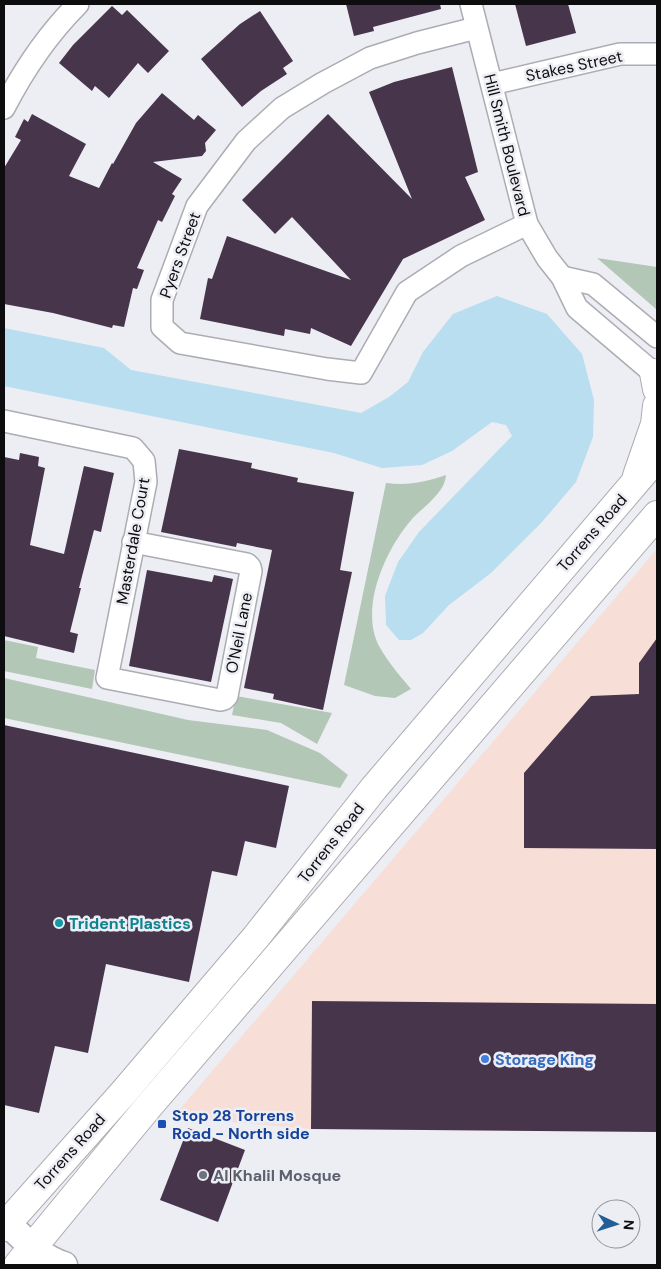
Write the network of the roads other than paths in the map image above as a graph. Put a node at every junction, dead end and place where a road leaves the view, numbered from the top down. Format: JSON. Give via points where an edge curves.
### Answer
{"nodes":[{"id":1,"x":78,"y":4,"type":"edge"},
{"id":2,"x":471,"y":4,"type":"edge"},
{"id":3,"x":476,"y":28,"type":"junction"},
{"id":4,"x":657,"y":54,"type":"edge"},
{"id":5,"x":492,"y":84,"type":"junction"},
{"id":6,"x":4,"y":108,"type":"edge"},
{"id":7,"x":527,"y":224,"type":"junction"},
{"id":8,"x":562,"y":277,"type":"junction"},
{"id":9,"x":655,"y":334,"type":"edge"},
{"id":10,"x":656,"y":379,"type":"edge"},
{"id":11,"x":657,"y":406,"type":"edge"},
{"id":12,"x":4,"y":421,"type":"edge"},
{"id":13,"x":657,"y":457,"type":"edge"},
{"id":14,"x":634,"y":484,"type":"junction"},
{"id":15,"x":657,"y":515,"type":"edge"},
{"id":16,"x":133,"y":542,"type":"junction"},
{"id":17,"x":107,"y":678,"type":"joint"},
{"id":18,"x":124,"y":1092,"type":"junction"},
{"id":19,"x":148,"y":1107,"type":"junction"},
{"id":20,"x":5,"y":1225,"type":"edge"},
{"id":21,"x":26,"y":1257,"type":"edge"},
{"id":22,"x":64,"y":1265,"type":"edge"}],
"edges":[{"from":1,"to":6,"type":"street","via":[[60,22],[14,87]]},
{"from":2,"to":3,"type":"street","name":"Hill Smith Boulevard"},
{"from":3,"to":5,"type":"street","name":"Hill Smith Boulevard"},
{"from":3,"to":7,"type":"street","name":"Pyers Street","via":[[370,58],[282,108],[246,141],[197,206],[162,300],[162,327],[180,343],[361,373],[407,292],[461,256]]},
{"from":4,"to":5,"type":"street","name":"Stakes Street","via":[[620,54]]},
{"from":5,"to":7,"type":"street","name":"Hill Smith Boulevard"},
{"from":7,"to":8,"type":"street","name":"Hill Smith Boulevard"},
{"from":8,"to":9,"type":"street","via":[[594,284]]},
{"from":8,"to":10,"type":"street","name":"Hill Smith Boulevard","via":[[578,308]]},
{"from":11,"to":14,"type":"main road"},
{"from":12,"to":16,"type":"street","name":"Masterdale Court","via":[[133,448],[144,461],[146,482]]},
{"from":13,"to":14,"type":"main road","name":"Torrens Road"},
{"from":14,"to":18,"type":"main road","name":"Torrens Road","via":[[374,788],[256,937]]},
{"from":15,"to":19,"type":"main road","name":"Torrens Road"},
{"from":16,"to":17,"type":"street","name":"Masterdale Court"},
{"from":16,"to":17,"type":"street","name":"O'Neil Lane","via":[[247,564],[251,571],[224,699]]},
{"from":18,"to":19,"type":"main road"},
{"from":18,"to":20,"type":"main road","name":"Torrens Road"},
{"from":19,"to":21,"type":"main road","name":"Torrens Road"},
{"from":20,"to":21,"type":"street"},
{"from":21,"to":22,"type":"street"}]}
